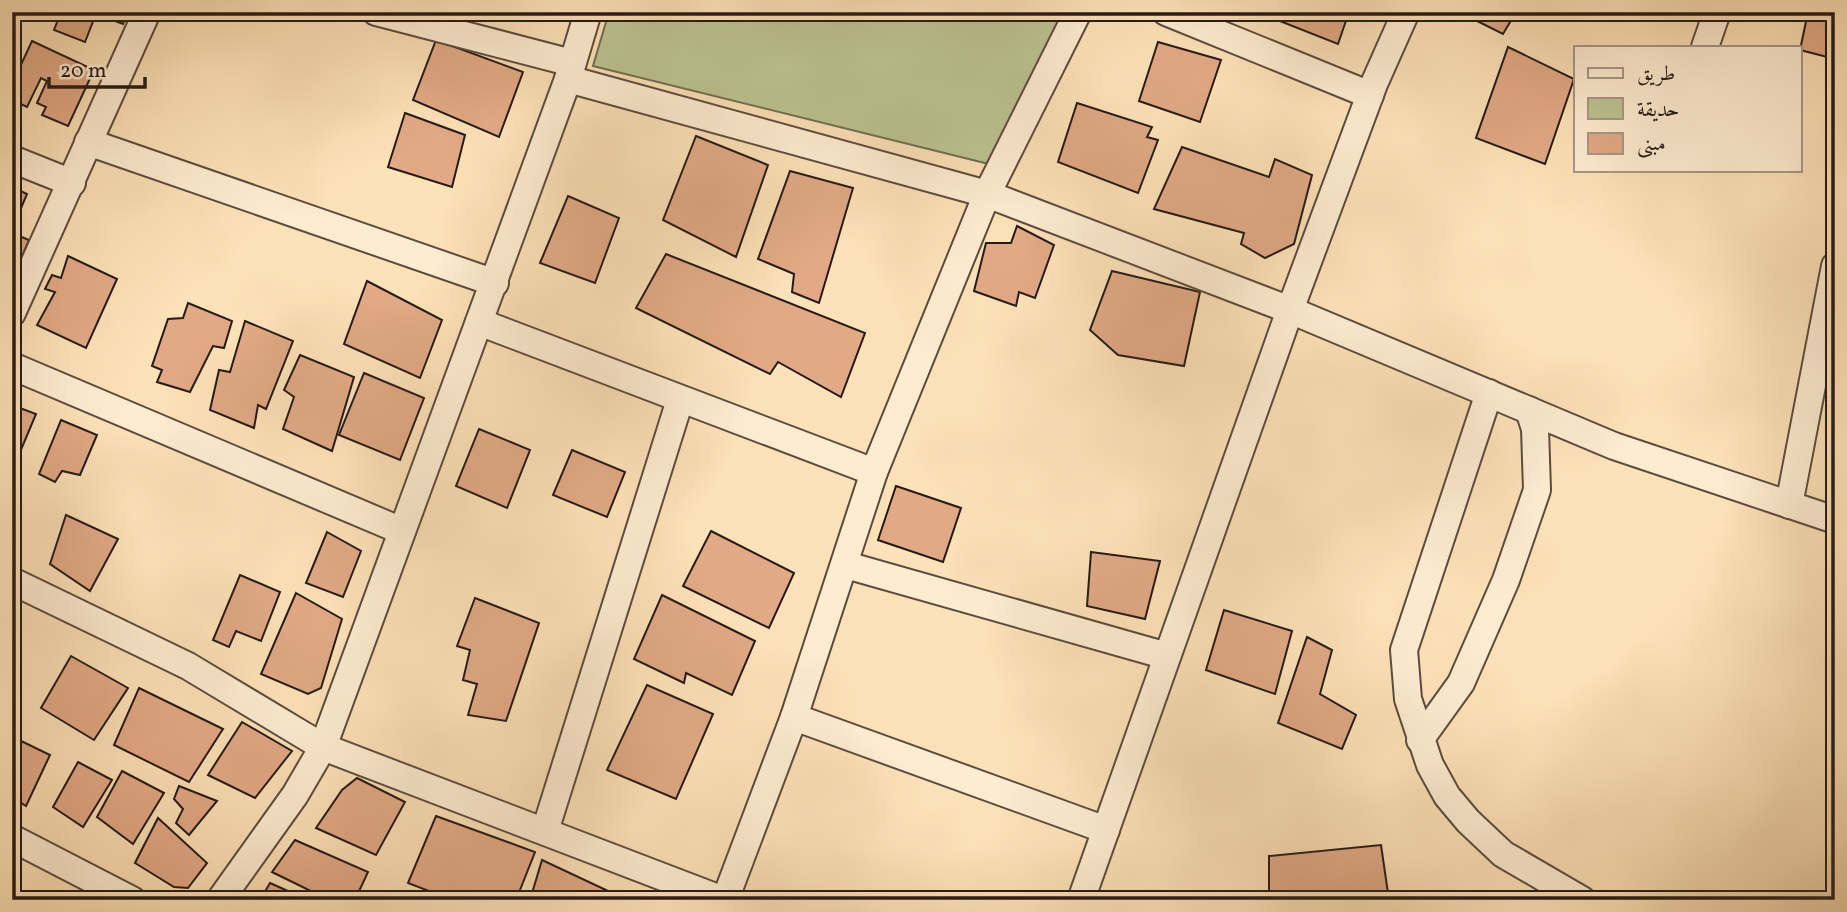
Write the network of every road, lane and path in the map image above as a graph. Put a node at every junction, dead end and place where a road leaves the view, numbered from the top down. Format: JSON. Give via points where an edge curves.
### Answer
{"nodes":[{"id":1,"x":147,"y":12,"type":"edge"},
{"id":2,"x":376,"y":12,"type":"edge"},
{"id":3,"x":588,"y":12,"type":"edge"},
{"id":4,"x":1078,"y":12,"type":"edge"},
{"id":5,"x":1166,"y":12,"type":"edge"},
{"id":6,"x":1406,"y":12,"type":"edge"},
{"id":7,"x":1717,"y":12,"type":"edge"},
{"id":8,"x":1705,"y":46,"type":"edge"},
{"id":9,"x":570,"y":71,"type":"junction"},
{"id":10,"x":1370,"y":95,"type":"junction"},
{"id":11,"x":88,"y":142,"type":"junction"},
{"id":12,"x":12,"y":159,"type":"edge"},
{"id":13,"x":72,"y":183,"type":"junction"},
{"id":14,"x":987,"y":194,"type":"junction"},
{"id":15,"x":1835,"y":266,"type":"edge"},
{"id":16,"x":495,"y":283,"type":"junction"},
{"id":17,"x":13,"y":309,"type":"edge"},
{"id":18,"x":1290,"y":310,"type":"junction"},
{"id":19,"x":479,"y":323,"type":"junction"},
{"id":20,"x":1828,"y":340,"type":"edge"},
{"id":21,"x":12,"y":366,"type":"edge"},
{"id":22,"x":1489,"y":393,"type":"junction"},
{"id":23,"x":680,"y":400,"type":"junction"},
{"id":24,"x":1529,"y":410,"type":"junction"},
{"id":25,"x":874,"y":472,"type":"junction"},
{"id":26,"x":1789,"y":505,"type":"junction"},
{"id":27,"x":1835,"y":520,"type":"edge"},
{"id":28,"x":402,"y":531,"type":"junction"},
{"id":29,"x":846,"y":565,"type":"junction"},
{"id":30,"x":12,"y":581,"type":"edge"},
{"id":31,"x":1167,"y":656,"type":"junction"},
{"id":32,"x":794,"y":717,"type":"junction"},
{"id":33,"x":1420,"y":740,"type":"junction"},
{"id":34,"x":323,"y":747,"type":"junction"},
{"id":35,"x":1106,"y":830,"type":"junction"},
{"id":36,"x":545,"y":831,"type":"junction"},
{"id":37,"x":12,"y":838,"type":"edge"},
{"id":38,"x":132,"y":900,"type":"edge"},
{"id":39,"x":220,"y":900,"type":"edge"},
{"id":40,"x":724,"y":900,"type":"edge"},
{"id":41,"x":1081,"y":900,"type":"edge"},
{"id":42,"x":1582,"y":900,"type":"edge"}],
"edges":[{"from":1,"to":11,"type":"street"},
{"from":2,"to":9,"type":"street"},
{"from":3,"to":9,"type":"street"},
{"from":4,"to":14,"type":"street"},
{"from":5,"to":10,"type":"street"},
{"from":6,"to":10,"type":"street"},
{"from":7,"to":8,"type":"street"},
{"from":9,"to":14,"type":"street"},
{"from":9,"to":16,"type":"street"},
{"from":10,"to":18,"type":"street"},
{"from":11,"to":13,"type":"street"},
{"from":11,"to":16,"type":"street"},
{"from":12,"to":13,"type":"street"},
{"from":13,"to":17,"type":"street"},
{"from":14,"to":18,"type":"street"},
{"from":14,"to":25,"type":"street"},
{"from":15,"to":20,"type":"street"},
{"from":16,"to":19,"type":"street"},
{"from":18,"to":22,"type":"street"},
{"from":18,"to":31,"type":"street"},
{"from":19,"to":23,"type":"street"},
{"from":19,"to":28,"type":"street"},
{"from":20,"to":26,"type":"street"},
{"from":21,"to":28,"type":"street"},
{"from":22,"to":24,"type":"street"},
{"from":22,"to":33,"type":"street","via":[[1404,650],[1408,699]]},
{"from":23,"to":25,"type":"street"},
{"from":23,"to":36,"type":"street"},
{"from":24,"to":26,"type":"street","via":[[1614,446]]},
{"from":24,"to":33,"type":"street","via":[[1535,429],[1537,490],[1507,580],[1461,683]]},
{"from":25,"to":29,"type":"street"},
{"from":26,"to":27,"type":"street"},
{"from":28,"to":34,"type":"street"},
{"from":29,"to":31,"type":"street"},
{"from":29,"to":32,"type":"street"},
{"from":30,"to":34,"type":"street","via":[[188,666]]},
{"from":31,"to":35,"type":"street"},
{"from":32,"to":35,"type":"street"},
{"from":32,"to":40,"type":"street"},
{"from":33,"to":42,"type":"street","via":[[1447,796],[1468,821],[1503,854]]},
{"from":34,"to":36,"type":"street"},
{"from":34,"to":39,"type":"street","via":[[295,795]]},
{"from":35,"to":41,"type":"street"},
{"from":36,"to":40,"type":"street"},
{"from":37,"to":38,"type":"street"}]}
